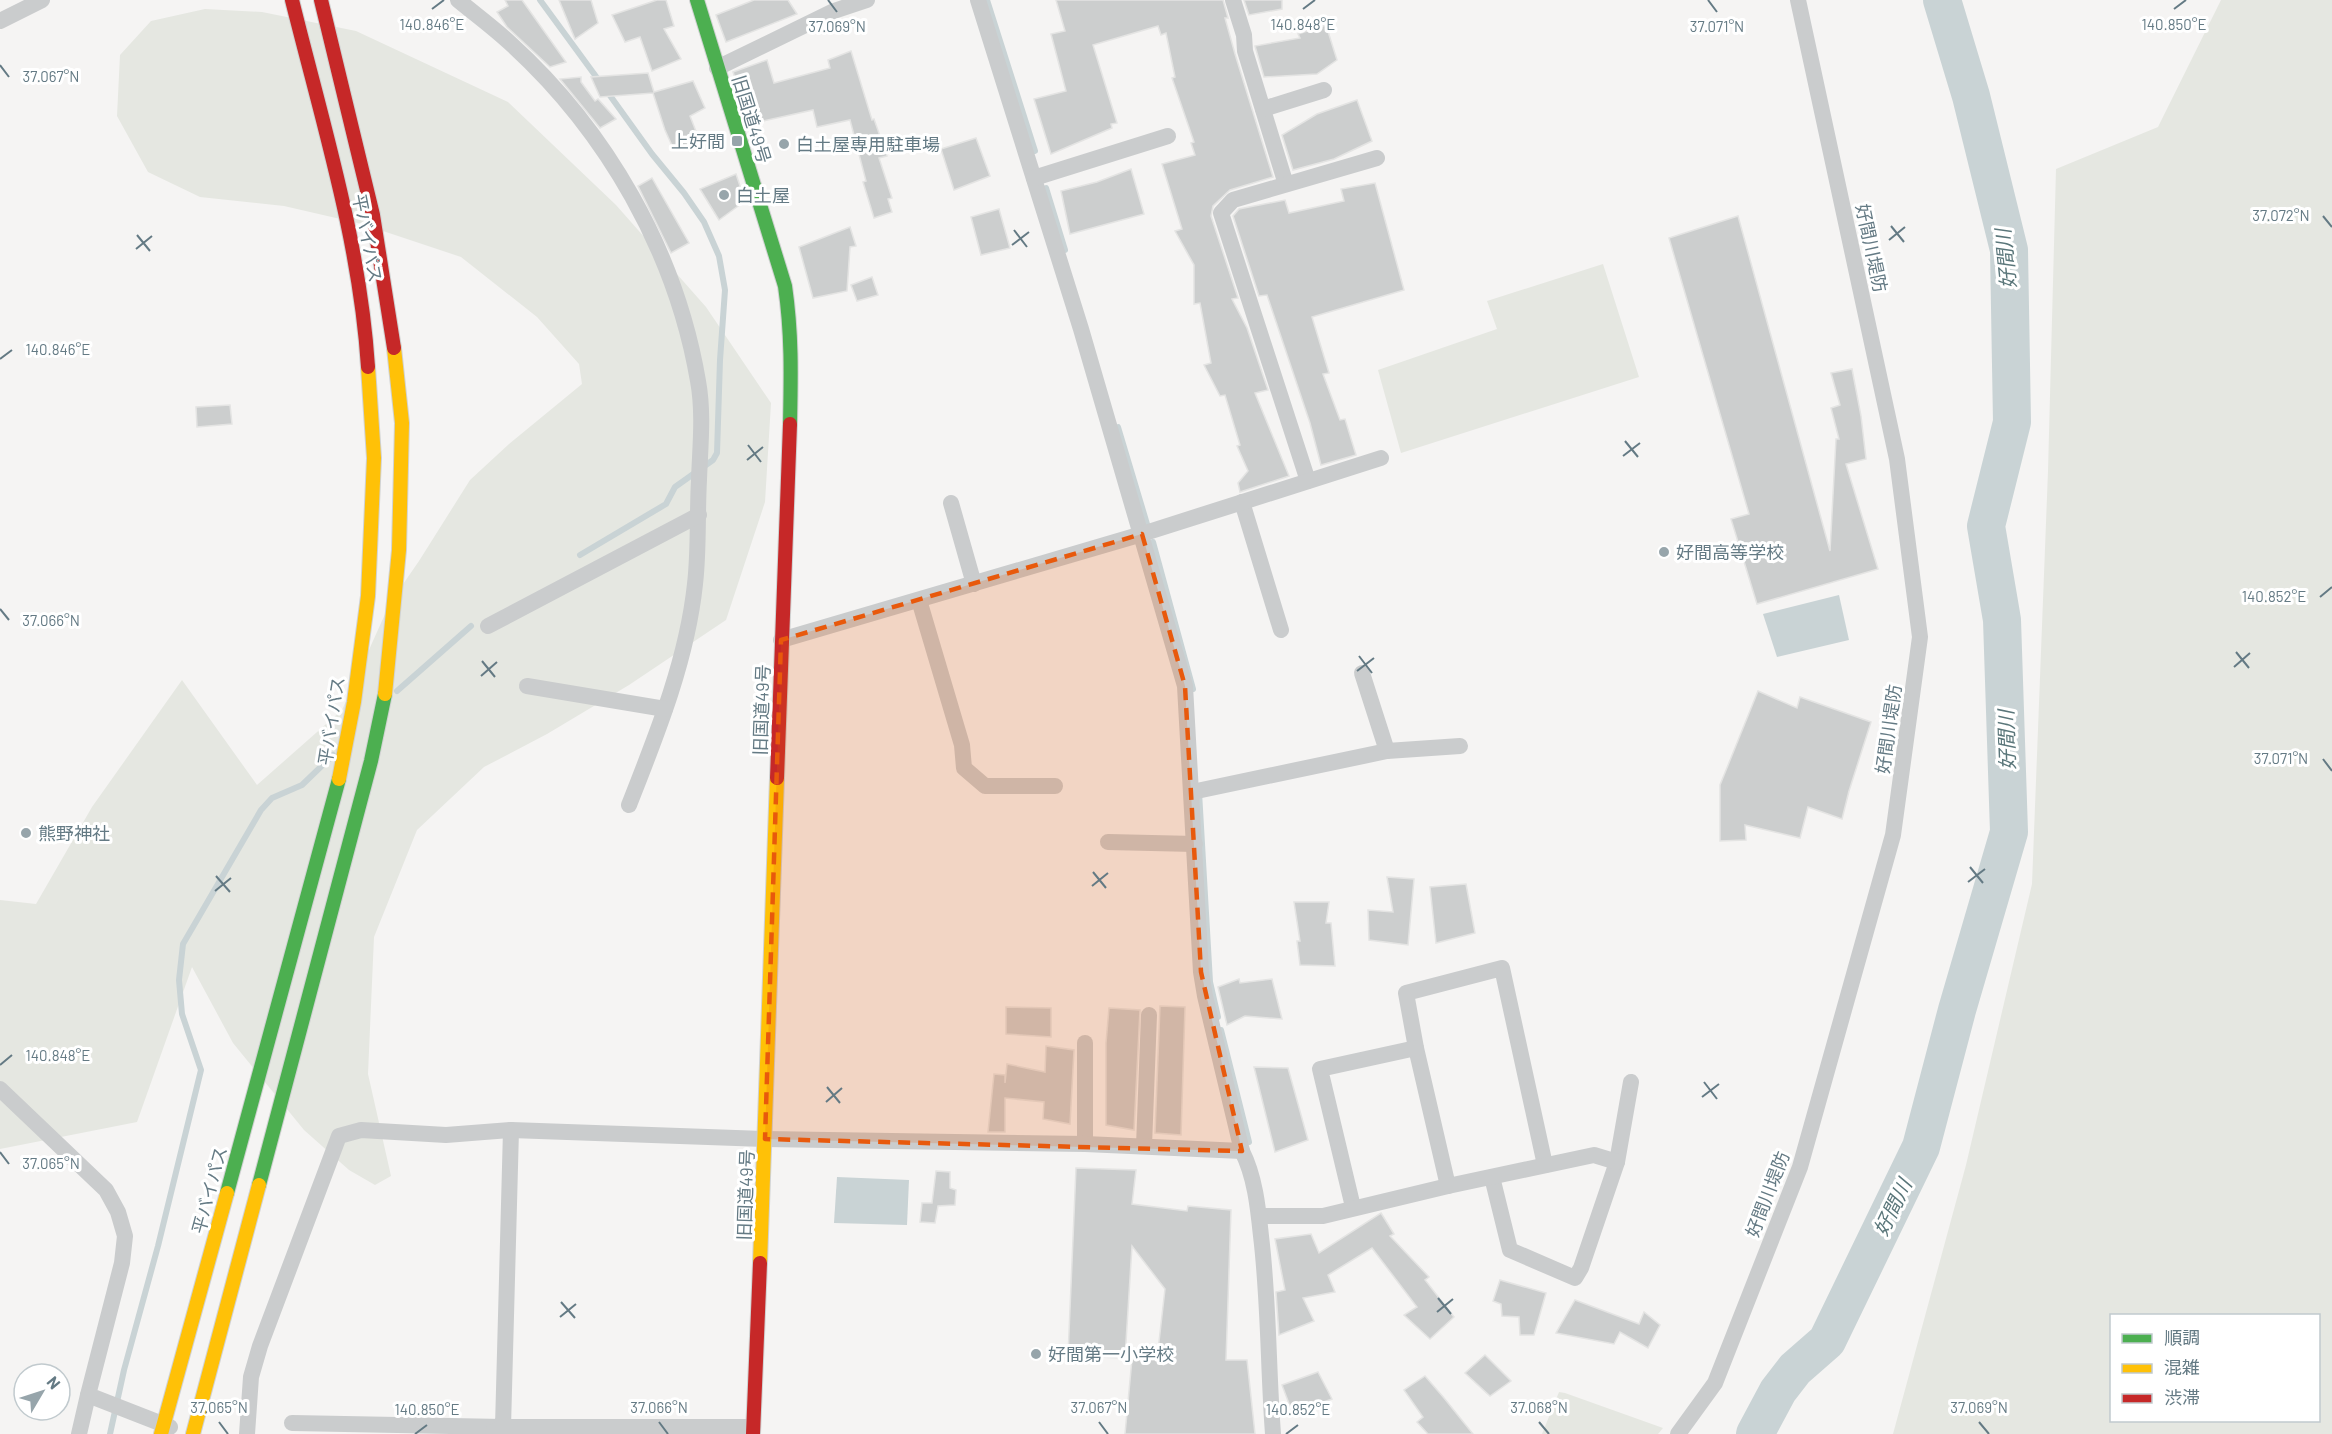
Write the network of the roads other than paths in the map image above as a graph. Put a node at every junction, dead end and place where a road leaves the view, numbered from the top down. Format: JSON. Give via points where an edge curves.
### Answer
{"nodes":[{"id":1,"x":42,"y":0,"type":"edge"},
{"id":2,"x":292,"y":0,"type":"edge"},
{"id":3,"x":321,"y":0,"type":"edge"},
{"id":4,"x":458,"y":0,"type":"edge"},
{"id":5,"x":697,"y":0,"type":"edge"},
{"id":6,"x":867,"y":0,"type":"edge"},
{"id":7,"x":978,"y":0,"type":"edge"},
{"id":8,"x":1233,"y":0,"type":"edge"},
{"id":9,"x":1798,"y":0,"type":"edge"},
{"id":10,"x":0,"y":21,"type":"edge"},
{"id":11,"x":717,"y":68,"type":"junction"},
{"id":12,"x":1324,"y":90,"type":"dead end"},
{"id":13,"x":1263,"y":109,"type":"junction"},
{"id":14,"x":1168,"y":136,"type":"dead end"},
{"id":15,"x":1377,"y":158,"type":"dead end"},
{"id":16,"x":1034,"y":178,"type":"junction"},
{"id":17,"x":1284,"y":178,"type":"dead end"},
{"id":18,"x":1381,"y":458,"type":"dead end"},
{"id":19,"x":1308,"y":481,"type":"junction"},
{"id":20,"x":1242,"y":502,"type":"junction"},
{"id":21,"x":951,"y":503,"type":"dead end"},
{"id":22,"x":699,"y":515,"type":"junction"},
{"id":23,"x":1142,"y":534,"type":"junction"},
{"id":24,"x":974,"y":584,"type":"junction"},
{"id":25,"x":919,"y":600,"type":"junction"},
{"id":26,"x":488,"y":626,"type":"dead end"},
{"id":27,"x":1281,"y":630,"type":"dead end"},
{"id":28,"x":781,"y":640,"type":"junction"},
{"id":29,"x":1362,"y":674,"type":"dead end"},
{"id":30,"x":527,"y":687,"type":"dead end"},
{"id":31,"x":665,"y":709,"type":"junction"},
{"id":32,"x":1460,"y":746,"type":"dead end"},
{"id":33,"x":1387,"y":751,"type":"junction"},
{"id":34,"x":1055,"y":786,"type":"dead end"},
{"id":35,"x":1197,"y":791,"type":"junction"},
{"id":36,"x":629,"y":805,"type":"dead end"},
{"id":37,"x":1108,"y":842,"type":"dead end"},
{"id":38,"x":1195,"y":844,"type":"junction"},
{"id":39,"x":1149,"y":1015,"type":"dead end"},
{"id":40,"x":1085,"y":1043,"type":"dead end"},
{"id":41,"x":1416,"y":1047,"type":"junction"},
{"id":42,"x":1631,"y":1082,"type":"dead end"},
{"id":43,"x":0,"y":1089,"type":"edge"},
{"id":44,"x":511,"y":1130,"type":"junction"},
{"id":45,"x":765,"y":1138,"type":"junction"},
{"id":46,"x":1085,"y":1144,"type":"junction"},
{"id":47,"x":1144,"y":1146,"type":"junction"},
{"id":48,"x":1242,"y":1151,"type":"junction"},
{"id":49,"x":1617,"y":1162,"type":"junction"},
{"id":50,"x":1545,"y":1165,"type":"junction"},
{"id":51,"x":1492,"y":1177,"type":"junction"},
{"id":52,"x":1448,"y":1186,"type":"junction"},
{"id":53,"x":1353,"y":1207,"type":"junction"},
{"id":54,"x":1259,"y":1216,"type":"junction"},
{"id":55,"x":94,"y":1397,"type":"junction"},
{"id":56,"x":292,"y":1423,"type":"dead end"},
{"id":57,"x":162,"y":1430,"type":"edge"},
{"id":58,"x":496,"y":1430,"type":"edge"},
{"id":59,"x":753,"y":1430,"type":"edge"},
{"id":60,"x":196,"y":1433,"type":"edge"},
{"id":61,"x":79,"y":1434,"type":"edge"},
{"id":62,"x":247,"y":1434,"type":"edge"},
{"id":63,"x":1273,"y":1434,"type":"edge"},
{"id":64,"x":1678,"y":1434,"type":"edge"}],
"edges":[{"from":1,"to":10,"type":"street"},
{"from":2,"to":57,"type":"main road","name":"平バイパス","via":[[351,236],[365,319],[374,458],[368,596],[342,764]]},
{"from":3,"to":60,"type":"main road","name":"平バイパス","via":[[373,215],[391,321],[402,423],[399,550],[386,688],[368,772]]},
{"from":4,"to":22,"type":"street","via":[[534,67],[573,111],[632,192],[673,284],[699,382]]},
{"from":5,"to":11,"type":"main road","name":"旧国道49号"},
{"from":6,"to":11,"type":"street","via":[[834,11]]},
{"from":7,"to":16,"type":"street"},
{"from":8,"to":13,"type":"street"},
{"from":9,"to":64,"type":"street","name":"好間川堤防","via":[[1897,459],[1920,637],[1893,835],[1800,1167],[1715,1383]]},
{"from":11,"to":28,"type":"main road","name":"旧国道49号","via":[[785,286],[791,327]]},
{"from":12,"to":13,"type":"street"},
{"from":13,"to":17,"type":"street"},
{"from":14,"to":16,"type":"street"},
{"from":15,"to":19,"type":"street","via":[[1233,201],[1221,213]]},
{"from":16,"to":23,"type":"street"},
{"from":18,"to":19,"type":"street"},
{"from":19,"to":20,"type":"street"},
{"from":20,"to":23,"type":"street"},
{"from":20,"to":27,"type":"street"},
{"from":21,"to":24,"type":"street"},
{"from":22,"to":26,"type":"street"},
{"from":22,"to":31,"type":"street","via":[[690,618]]},
{"from":23,"to":24,"type":"street"},
{"from":23,"to":35,"type":"street","via":[[1185,686]]},
{"from":24,"to":25,"type":"street"},
{"from":25,"to":28,"type":"street"},
{"from":25,"to":34,"type":"street","via":[[962,745],[964,768],[985,786]]},
{"from":28,"to":45,"type":"main road","name":"旧国道49号"},
{"from":29,"to":33,"type":"street"},
{"from":30,"to":31,"type":"street"},
{"from":31,"to":36,"type":"street"},
{"from":32,"to":33,"type":"street"},
{"from":33,"to":35,"type":"street"},
{"from":35,"to":38,"type":"street"},
{"from":37,"to":38,"type":"street"},
{"from":38,"to":48,"type":"street","via":[[1204,988]]},
{"from":39,"to":47,"type":"street"},
{"from":40,"to":46,"type":"street"},
{"from":41,"to":50,"type":"street","via":[[1406,993],[1502,968]]},
{"from":41,"to":52,"type":"street"},
{"from":41,"to":53,"type":"street","via":[[1320,1069]]},
{"from":42,"to":49,"type":"street"},
{"from":43,"to":55,"type":"street","via":[[106,1190],[125,1236]]},
{"from":44,"to":45,"type":"street"},
{"from":44,"to":58,"type":"street"},
{"from":44,"to":62,"type":"street","via":[[446,1135],[361,1130],[339,1136],[260,1347],[251,1377]]},
{"from":45,"to":46,"type":"street"},
{"from":45,"to":59,"type":"main road","name":"旧国道49号"},
{"from":46,"to":47,"type":"street"},
{"from":47,"to":48,"type":"street"},
{"from":48,"to":54,"type":"street","via":[[1250,1166]]},
{"from":49,"to":50,"type":"street","via":[[1594,1155]]},
{"from":49,"to":51,"type":"street","via":[[1575,1278],[1510,1250]]},
{"from":50,"to":51,"type":"street"},
{"from":51,"to":52,"type":"street"},
{"from":52,"to":53,"type":"street"},
{"from":53,"to":54,"type":"street","via":[[1323,1216]]},
{"from":54,"to":63,"type":"street"},
{"from":55,"to":57,"type":"street","via":[[132,1411]]},
{"from":55,"to":61,"type":"street"},
{"from":56,"to":58,"type":"street"},
{"from":57,"to":60,"type":"street"},
{"from":58,"to":59,"type":"street"}]}
